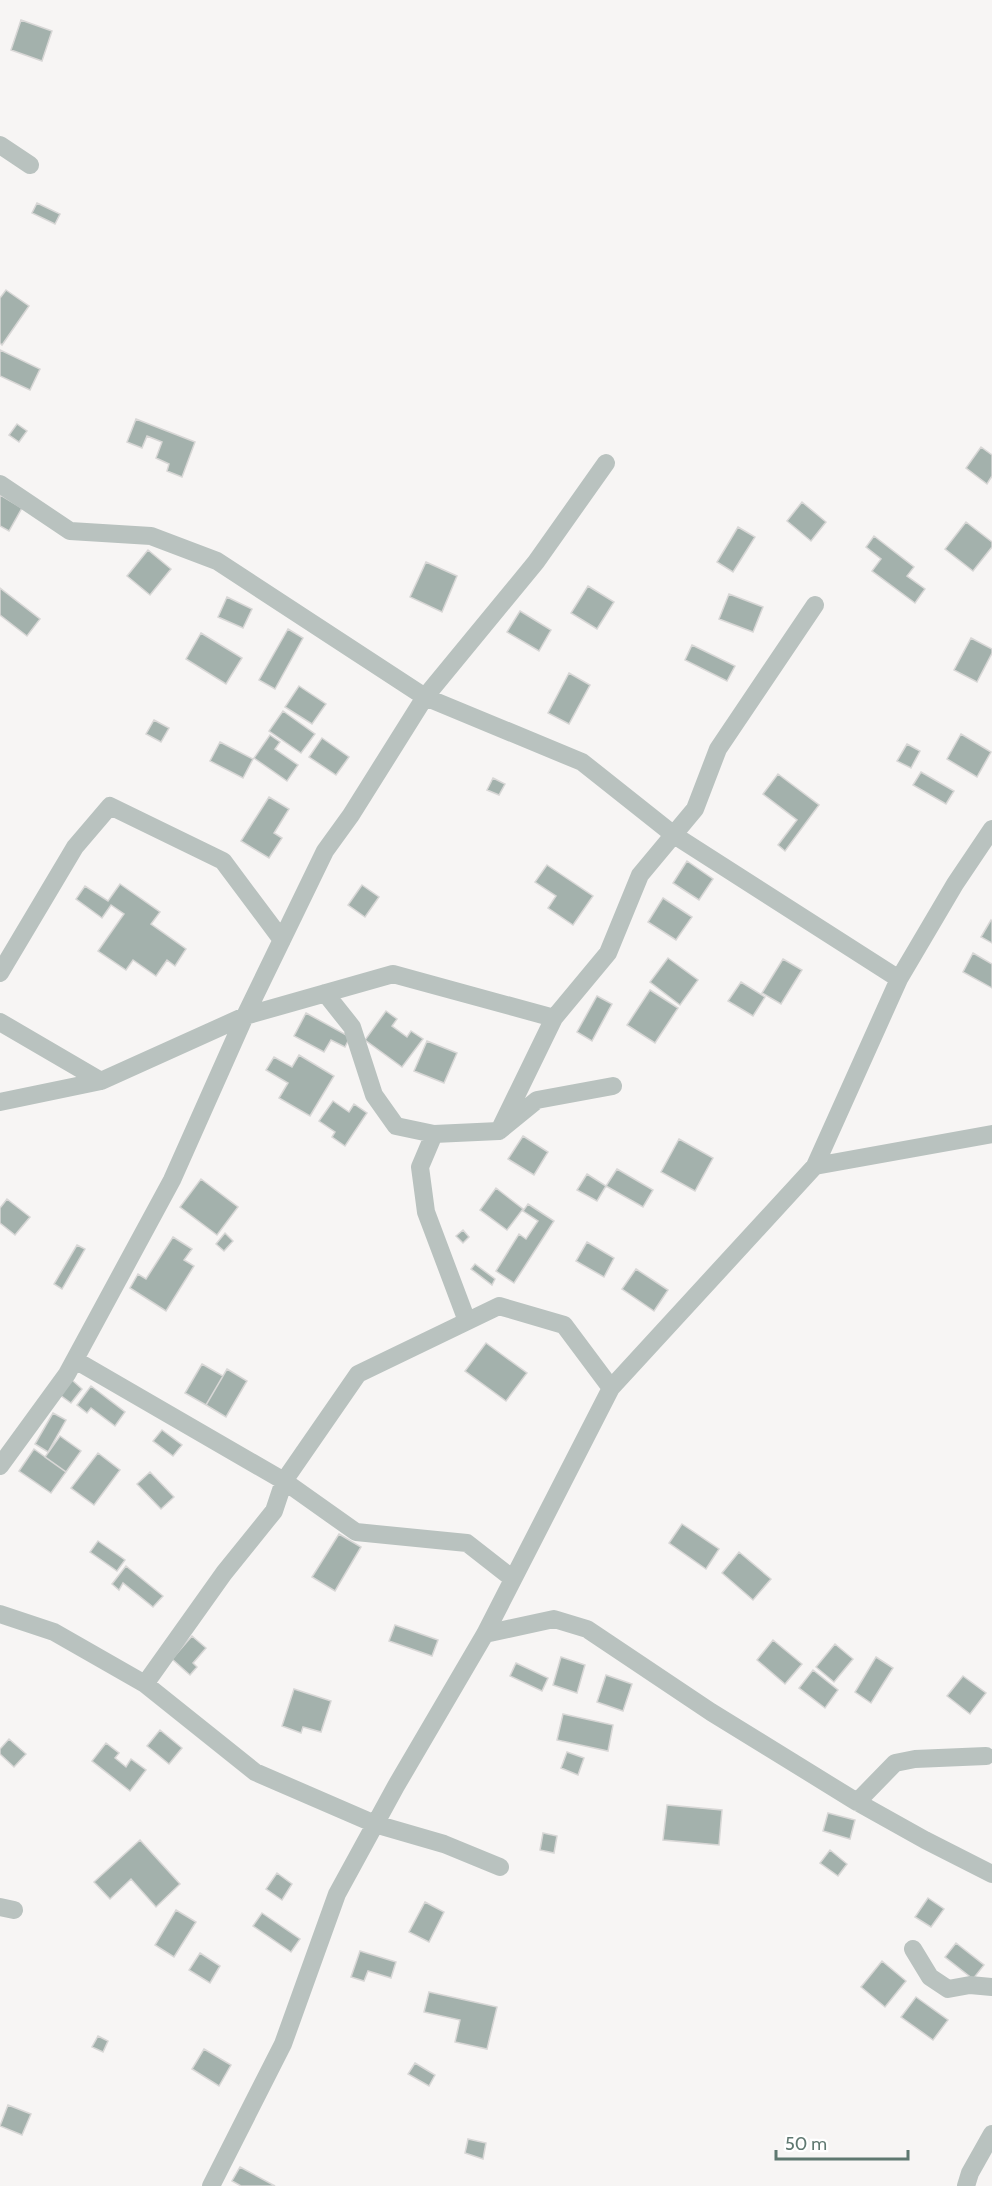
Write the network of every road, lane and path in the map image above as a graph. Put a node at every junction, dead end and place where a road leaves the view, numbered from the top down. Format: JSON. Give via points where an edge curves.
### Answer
{"nodes":[{"id":1,"x":0,"y":145,"type":"edge"},
{"id":2,"x":30,"y":165,"type":"dead end"},
{"id":3,"x":606,"y":463,"type":"dead end"},
{"id":4,"x":0,"y":484,"type":"edge"},
{"id":5,"x":815,"y":605,"type":"dead end"},
{"id":6,"x":425,"y":697,"type":"junction"},
{"id":7,"x":992,"y":829,"type":"edge"},
{"id":8,"x":674,"y":835,"type":"junction"},
{"id":9,"x":282,"y":940,"type":"junction"},
{"id":10,"x":0,"y":973,"type":"edge"},
{"id":11,"x":899,"y":979,"type":"junction"},
{"id":12,"x":325,"y":993,"type":"junction"},
{"id":13,"x":245,"y":1016,"type":"junction"},
{"id":14,"x":554,"y":1018,"type":"junction"},
{"id":15,"x":0,"y":1022,"type":"edge"},
{"id":16,"x":101,"y":1081,"type":"junction"},
{"id":17,"x":613,"y":1086,"type":"dead end"},
{"id":18,"x":0,"y":1102,"type":"edge"},
{"id":19,"x":499,"y":1131,"type":"junction"},
{"id":20,"x":434,"y":1134,"type":"junction"},
{"id":21,"x":992,"y":1134,"type":"edge"},
{"id":22,"x":815,"y":1166,"type":"junction"},
{"id":23,"x":467,"y":1321,"type":"junction"},
{"id":24,"x":75,"y":1360,"type":"junction"},
{"id":25,"x":611,"y":1388,"type":"junction"},
{"id":26,"x":0,"y":1466,"type":"edge"},
{"id":27,"x":284,"y":1480,"type":"junction"},
{"id":28,"x":513,"y":1579,"type":"junction"},
{"id":29,"x":0,"y":1614,"type":"edge"},
{"id":30,"x":485,"y":1634,"type":"junction"},
{"id":31,"x":145,"y":1684,"type":"junction"},
{"id":32,"x":986,"y":1756,"type":"dead end"},
{"id":33,"x":857,"y":1802,"type":"junction"},
{"id":34,"x":375,"y":1824,"type":"junction"},
{"id":35,"x":500,"y":1867,"type":"dead end"},
{"id":36,"x":992,"y":1874,"type":"edge"},
{"id":37,"x":913,"y":1949,"type":"dead end"},
{"id":38,"x":992,"y":1987,"type":"edge"},
{"id":39,"x":992,"y":2134,"type":"edge"},
{"id":40,"x":211,"y":2186,"type":"edge"},
{"id":41,"x":966,"y":2186,"type":"edge"}],
"edges":[{"from":1,"to":2,"type":"street"},
{"from":3,"to":6,"type":"street","via":[[536,562]]},
{"from":4,"to":6,"type":"street","via":[[70,531],[151,536],[217,561]]},
{"from":5,"to":8,"type":"street","via":[[718,749],[695,809]]},
{"from":6,"to":8,"type":"street","via":[[582,762]]},
{"from":6,"to":9,"type":"street","via":[[325,851]]},
{"from":7,"to":11,"type":"street"},
{"from":8,"to":11,"type":"street"},
{"from":8,"to":14,"type":"street","via":[[640,875],[608,953]]},
{"from":9,"to":10,"type":"street","via":[[224,861],[110,806],[75,847]]},
{"from":9,"to":13,"type":"street"},
{"from":11,"to":22,"type":"street"},
{"from":12,"to":13,"type":"street"},
{"from":12,"to":14,"type":"street","via":[[393,974]]},
{"from":12,"to":20,"type":"street","via":[[352,1027],[374,1095],[396,1126]]},
{"from":13,"to":16,"type":"street"},
{"from":13,"to":24,"type":"street","via":[[172,1180]]},
{"from":14,"to":19,"type":"street"},
{"from":15,"to":16,"type":"street"},
{"from":16,"to":18,"type":"street"},
{"from":17,"to":19,"type":"street","via":[[537,1100]]},
{"from":19,"to":20,"type":"street"},
{"from":20,"to":23,"type":"street","via":[[420,1167],[426,1212]]},
{"from":21,"to":22,"type":"street"},
{"from":22,"to":25,"type":"street"},
{"from":23,"to":25,"type":"street","via":[[499,1305],[564,1325]]},
{"from":23,"to":27,"type":"street","via":[[358,1374]]},
{"from":24,"to":26,"type":"street"},
{"from":24,"to":27,"type":"street"},
{"from":25,"to":28,"type":"street"},
{"from":27,"to":28,"type":"street","via":[[356,1532],[467,1543]]},
{"from":27,"to":31,"type":"street","via":[[273,1511]]},
{"from":28,"to":30,"type":"street"},
{"from":29,"to":31,"type":"street","via":[[54,1632]]},
{"from":30,"to":33,"type":"street","via":[[554,1619],[587,1629]]},
{"from":30,"to":34,"type":"street"},
{"from":31,"to":34,"type":"street","via":[[255,1772]]},
{"from":32,"to":33,"type":"street","via":[[896,1763]]},
{"from":33,"to":36,"type":"street"},
{"from":34,"to":35,"type":"street","via":[[444,1844]]},
{"from":34,"to":40,"type":"street","via":[[337,1894],[283,2044]]},
{"from":37,"to":38,"type":"street","via":[[930,1977],[948,1989]]},
{"from":39,"to":41,"type":"street"}]}
